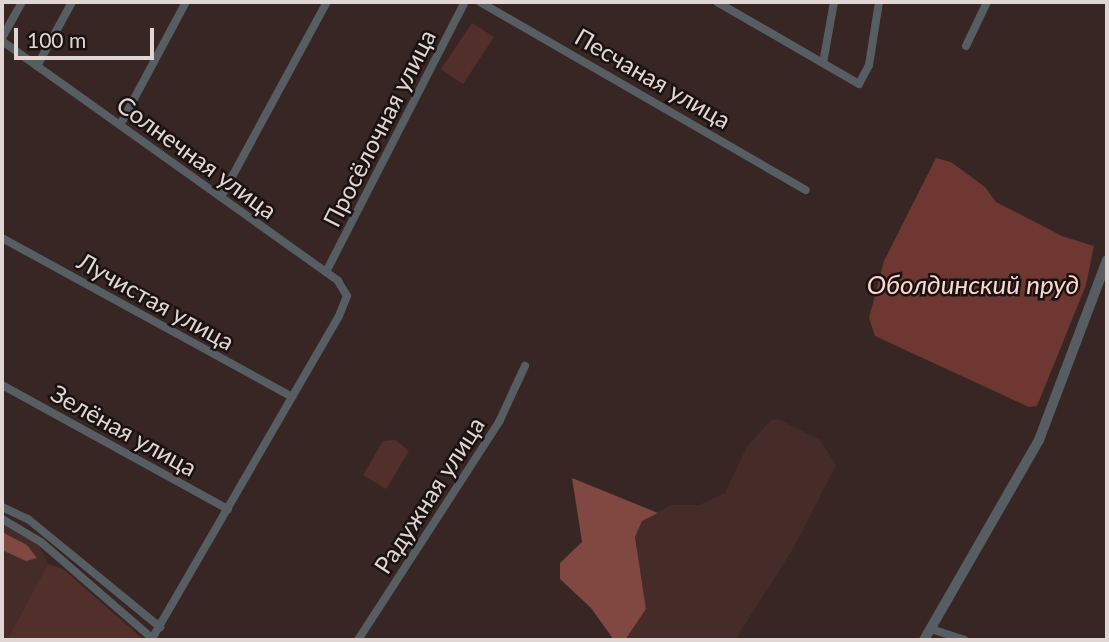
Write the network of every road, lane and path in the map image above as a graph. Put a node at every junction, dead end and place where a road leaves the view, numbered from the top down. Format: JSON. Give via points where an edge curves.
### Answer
{"nodes":[{"id":1,"x":22,"y":2,"type":"edge"},
{"id":2,"x":72,"y":2,"type":"edge"},
{"id":3,"x":186,"y":2,"type":"edge"},
{"id":4,"x":327,"y":2,"type":"edge"},
{"id":5,"x":465,"y":2,"type":"edge"},
{"id":6,"x":480,"y":2,"type":"edge"},
{"id":7,"x":717,"y":2,"type":"edge"},
{"id":8,"x":834,"y":2,"type":"edge"},
{"id":9,"x":879,"y":2,"type":"edge"},
{"id":10,"x":987,"y":2,"type":"edge"},
{"id":11,"x":2,"y":39,"type":"edge"},
{"id":12,"x":966,"y":46,"type":"dead end"},
{"id":13,"x":823,"y":63,"type":"junction"},
{"id":14,"x":37,"y":66,"type":"junction"},
{"id":15,"x":120,"y":125,"type":"junction"},
{"id":16,"x":806,"y":190,"type":"dead end"},
{"id":17,"x":221,"y":197,"type":"junction"},
{"id":18,"x":2,"y":238,"type":"edge"},
{"id":19,"x":1107,"y":260,"type":"edge"},
{"id":20,"x":326,"y":272,"type":"junction"},
{"id":21,"x":525,"y":366,"type":"dead end"},
{"id":22,"x":2,"y":385,"type":"edge"},
{"id":23,"x":292,"y":397,"type":"junction"},
{"id":24,"x":2,"y":507,"type":"edge"},
{"id":25,"x":228,"y":509,"type":"junction"},
{"id":26,"x":2,"y":519,"type":"edge"},
{"id":27,"x":160,"y":626,"type":"junction"},
{"id":28,"x":931,"y":629,"type":"junction"},
{"id":29,"x":153,"y":640,"type":"edge"},
{"id":30,"x":358,"y":640,"type":"edge"},
{"id":31,"x":924,"y":640,"type":"edge"},
{"id":32,"x":964,"y":640,"type":"edge"}],
"edges":[{"from":1,"to":11,"type":"street","name":"Солнечная улица"},
{"from":2,"to":14,"type":"street"},
{"from":3,"to":15,"type":"street"},
{"from":4,"to":17,"type":"street"},
{"from":5,"to":20,"type":"street","name":"Просёлочная улица"},
{"from":6,"to":16,"type":"street","name":"Песчаная улица"},
{"from":7,"to":13,"type":"street"},
{"from":8,"to":13,"type":"street"},
{"from":9,"to":13,"type":"street","via":[[869,65],[859,84]]},
{"from":10,"to":12,"type":"street"},
{"from":11,"to":14,"type":"street","name":"Солнечная улица"},
{"from":14,"to":15,"type":"street","name":"Солнечная улица"},
{"from":15,"to":17,"type":"street","name":"Солнечная улица"},
{"from":17,"to":20,"type":"street","name":"Солнечная улица"},
{"from":18,"to":23,"type":"street","name":"Лучистая улица"},
{"from":19,"to":28,"type":"street","via":[[1039,439]]},
{"from":20,"to":23,"type":"street","name":"Солнечная улица","via":[[346,296]]},
{"from":21,"to":30,"type":"street","name":"Радужная улица","via":[[499,422]]},
{"from":22,"to":25,"type":"street","name":"Зелёная улица"},
{"from":23,"to":25,"type":"street"},
{"from":24,"to":27,"type":"street","via":[[28,519]]},
{"from":25,"to":27,"type":"street"},
{"from":26,"to":29,"type":"street","via":[[40,542]]},
{"from":27,"to":29,"type":"street"},
{"from":28,"to":31,"type":"street"},
{"from":28,"to":32,"type":"street"}]}
